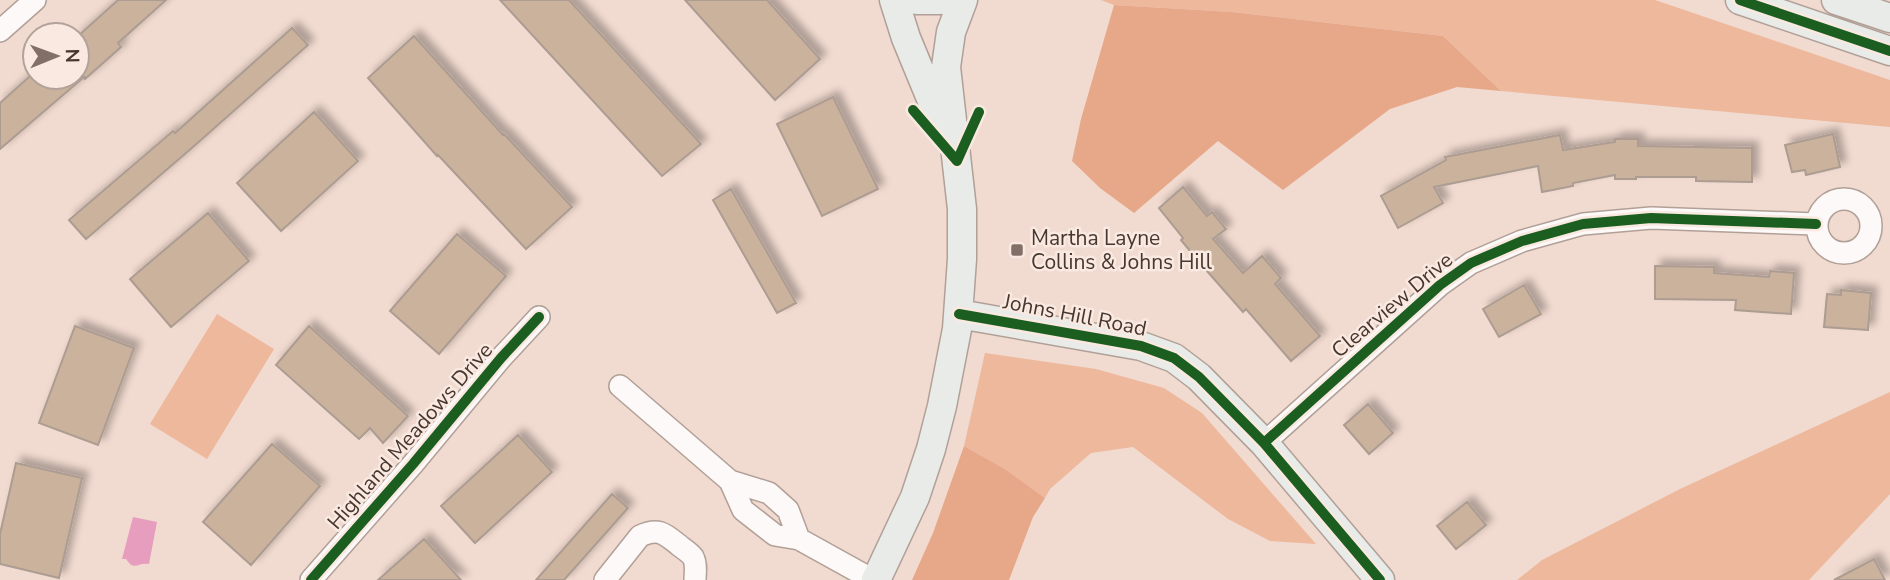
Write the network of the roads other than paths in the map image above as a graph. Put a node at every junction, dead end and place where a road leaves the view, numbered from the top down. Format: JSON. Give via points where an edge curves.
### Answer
{"nodes":[{"id":1,"x":35,"y":0,"type":"edge"},
{"id":2,"x":894,"y":0,"type":"edge"},
{"id":3,"x":917,"y":0,"type":"edge"},
{"id":4,"x":940,"y":0,"type":"edge"},
{"id":5,"x":963,"y":0,"type":"edge"},
{"id":6,"x":1740,"y":0,"type":"edge"},
{"id":7,"x":1836,"y":0,"type":"edge"},
{"id":8,"x":1890,"y":18,"type":"edge"},
{"id":9,"x":0,"y":32,"type":"edge"},
{"id":10,"x":1890,"y":51,"type":"edge"},
{"id":11,"x":957,"y":161,"type":"junction"},
{"id":12,"x":1816,"y":224,"type":"dead end"},
{"id":13,"x":959,"y":314,"type":"junction"},
{"id":14,"x":539,"y":317,"type":"dead end"},
{"id":15,"x":620,"y":386,"type":"dead end"},
{"id":16,"x":1264,"y":443,"type":"junction"},
{"id":17,"x":730,"y":481,"type":"junction"},
{"id":18,"x":799,"y":539,"type":"junction"},
{"id":19,"x":311,"y":580,"type":"edge"},
{"id":20,"x":605,"y":580,"type":"edge"},
{"id":21,"x":695,"y":580,"type":"edge"},
{"id":22,"x":874,"y":580,"type":"edge"},
{"id":23,"x":1380,"y":580,"type":"edge"}],
"edges":[{"from":1,"to":9,"type":"street"},
{"from":2,"to":11,"type":"main road"},
{"from":3,"to":4,"type":"main road"},
{"from":5,"to":11,"type":"main road","via":[[951,32],[946,68]]},
{"from":6,"to":10,"type":"main road"},
{"from":7,"to":8,"type":"main road"},
{"from":11,"to":13,"type":"main road","via":[[962,209]]},
{"from":12,"to":16,"type":"street","name":"Clearview Drive","via":[[1651,218],[1583,224],[1522,241],[1471,263],[1440,285]]},
{"from":13,"to":16,"type":"main road","name":"Johns Hill Road","via":[[1141,346],[1174,358]]},
{"from":13,"to":22,"type":"main road","via":[[931,449],[915,496]]},
{"from":14,"to":19,"type":"street","name":"Highland Meadows Drive"},
{"from":15,"to":17,"type":"street"},
{"from":16,"to":23,"type":"main road","name":"Johns Hill Road"},
{"from":17,"to":18,"type":"street","via":[[743,510],[775,535]]},
{"from":17,"to":18,"type":"street","via":[[769,493],[788,510]]},
{"from":18,"to":22,"type":"street"},
{"from":20,"to":21,"type":"street","via":[[640,536],[659,531],[692,556]]}]}
